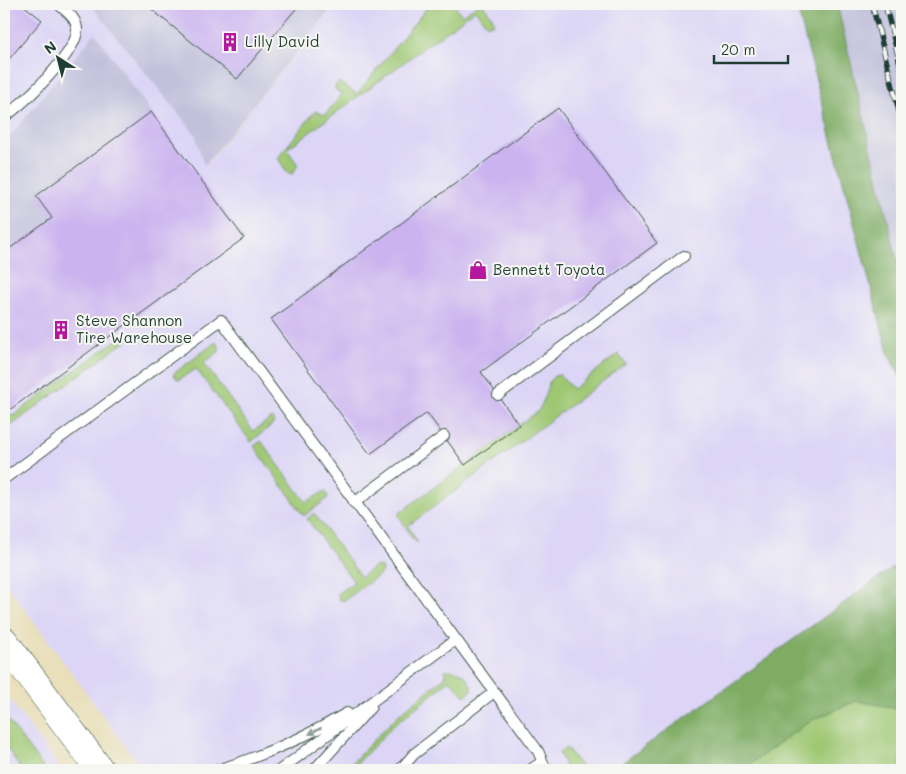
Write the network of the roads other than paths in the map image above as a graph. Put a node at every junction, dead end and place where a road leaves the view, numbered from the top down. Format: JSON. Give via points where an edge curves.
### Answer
{"nodes":[{"id":1,"x":58,"y":4,"type":"edge"},
{"id":2,"x":4,"y":117,"type":"edge"},
{"id":3,"x":684,"y":256,"type":"dead end"},
{"id":4,"x":498,"y":395,"type":"dead end"},
{"id":5,"x":444,"y":436,"type":"dead end"},
{"id":6,"x":4,"y":479,"type":"edge"},
{"id":7,"x":354,"y":503,"type":"junction"},
{"id":8,"x":455,"y":640,"type":"junction"},
{"id":9,"x":4,"y":641,"type":"edge"},
{"id":10,"x":387,"y":690,"type":"junction"},
{"id":11,"x":494,"y":692,"type":"junction"},
{"id":12,"x":544,"y":766,"type":"edge"},
{"id":13,"x":104,"y":767,"type":"edge"},
{"id":14,"x":217,"y":770,"type":"edge"},
{"id":15,"x":280,"y":770,"type":"edge"},
{"id":16,"x":314,"y":770,"type":"edge"},
{"id":17,"x":400,"y":770,"type":"edge"},
{"id":18,"x":530,"y":770,"type":"edge"}],
"edges":[{"from":1,"to":2,"type":"lane","via":[[74,18],[77,31],[69,50],[40,86]]},
{"from":3,"to":4,"type":"lane"},
{"from":5,"to":7,"type":"lane"},
{"from":6,"to":7,"type":"lane","via":[[221,320]]},
{"from":7,"to":8,"type":"lane"},
{"from":8,"to":10,"type":"lane"},
{"from":8,"to":11,"type":"lane"},
{"from":9,"to":13,"type":"main road","via":[[74,735]]},
{"from":10,"to":14,"type":"lane","one_way":true,"via":[[310,734],[250,760]]},
{"from":10,"to":15,"type":"lane"},
{"from":10,"to":16,"type":"lane"},
{"from":11,"to":12,"type":"lane","via":[[538,751]]},
{"from":11,"to":17,"type":"lane","via":[[414,754]]},
{"from":12,"to":18,"type":"lane"}]}
